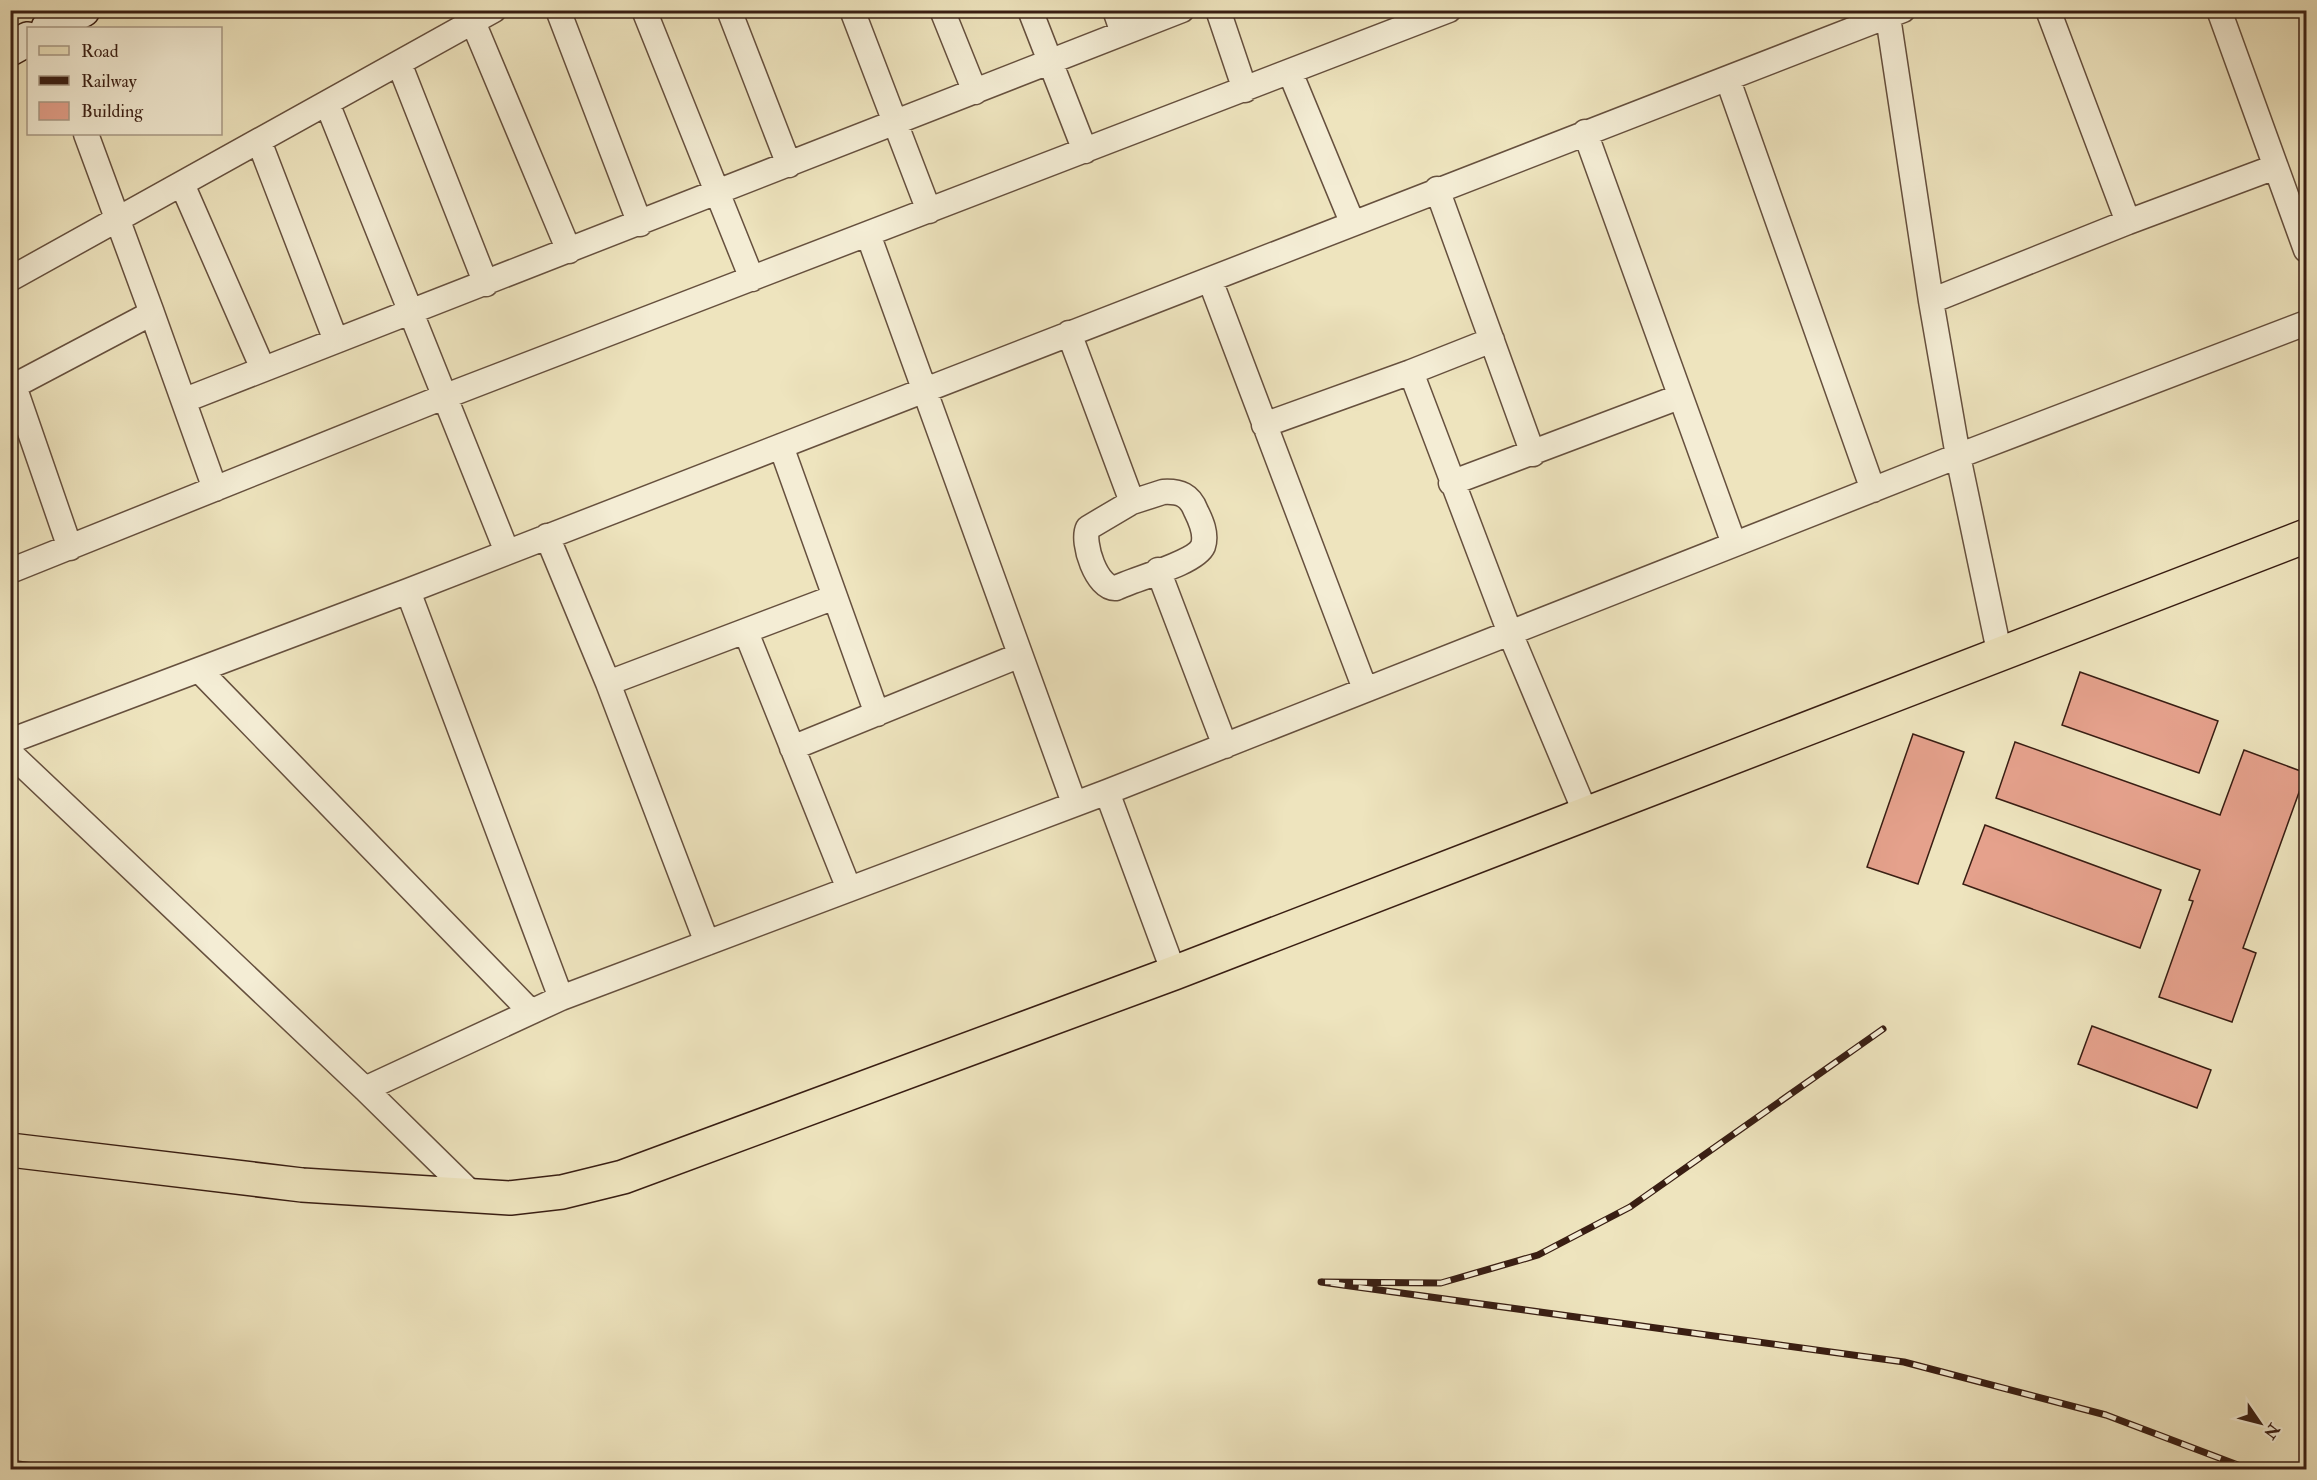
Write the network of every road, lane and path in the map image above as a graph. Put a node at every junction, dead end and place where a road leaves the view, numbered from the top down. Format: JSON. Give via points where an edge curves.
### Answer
{"nodes":[{"id":1,"x":558,"y":10,"type":"edge"},
{"id":2,"x":644,"y":10,"type":"edge"},
{"id":3,"x":729,"y":10,"type":"edge"},
{"id":4,"x":852,"y":10,"type":"edge"},
{"id":5,"x":942,"y":10,"type":"edge"},
{"id":6,"x":1030,"y":10,"type":"edge"},
{"id":7,"x":1114,"y":10,"type":"edge"},
{"id":8,"x":1182,"y":10,"type":"edge"},
{"id":9,"x":1218,"y":10,"type":"edge"},
{"id":10,"x":1449,"y":10,"type":"edge"},
{"id":11,"x":2048,"y":10,"type":"edge"},
{"id":12,"x":2219,"y":10,"type":"edge"},
{"id":13,"x":1893,"y":12,"type":"edge"},
{"id":14,"x":482,"y":15,"type":"edge"},
{"id":15,"x":1123,"y":33,"type":"junction"},
{"id":16,"x":27,"y":40,"type":"edge"},
{"id":17,"x":10,"y":49,"type":"edge"},
{"id":18,"x":1052,"y":62,"type":"junction"},
{"id":19,"x":399,"y":63,"type":"junction"},
{"id":20,"x":1290,"y":72,"type":"junction"},
{"id":21,"x":1728,"y":80,"type":"junction"},
{"id":22,"x":1245,"y":90,"type":"junction"},
{"id":23,"x":975,"y":92,"type":"junction"},
{"id":24,"x":327,"y":103,"type":"junction"},
{"id":25,"x":894,"y":123,"type":"junction"},
{"id":26,"x":1585,"y":132,"type":"junction"},
{"id":27,"x":86,"y":135,"type":"edge"},
{"id":28,"x":259,"y":141,"type":"junction"},
{"id":29,"x":1085,"y":151,"type":"junction"},
{"id":30,"x":789,"y":165,"type":"junction"},
{"id":31,"x":2275,"y":167,"type":"junction"},
{"id":32,"x":182,"y":184,"type":"junction"},
{"id":33,"x":1437,"y":189,"type":"junction"},
{"id":34,"x":716,"y":193,"type":"junction"},
{"id":35,"x":929,"y":211,"type":"junction"},
{"id":36,"x":119,"y":219,"type":"junction"},
{"id":37,"x":1352,"y":222,"type":"junction"},
{"id":38,"x":2128,"y":222,"type":"junction"},
{"id":39,"x":640,"y":224,"type":"junction"},
{"id":40,"x":868,"y":234,"type":"junction"},
{"id":41,"x":2307,"y":250,"type":"edge"},
{"id":42,"x":569,"y":251,"type":"junction"},
{"id":43,"x":10,"y":279,"type":"edge"},
{"id":44,"x":752,"y":279,"type":"junction"},
{"id":45,"x":1210,"y":280,"type":"junction"},
{"id":46,"x":486,"y":284,"type":"junction"},
{"id":47,"x":1931,"y":301,"type":"junction"},
{"id":48,"x":411,"y":312,"type":"junction"},
{"id":49,"x":152,"y":313,"type":"junction"},
{"id":50,"x":2307,"y":323,"type":"edge"},
{"id":51,"x":1069,"y":333,"type":"junction"},
{"id":52,"x":1491,"y":340,"type":"junction"},
{"id":53,"x":336,"y":341,"type":"junction"},
{"id":54,"x":263,"y":369,"type":"junction"},
{"id":55,"x":1411,"y":372,"type":"junction"},
{"id":56,"x":12,"y":387,"type":"edge"},
{"id":57,"x":924,"y":390,"type":"junction"},
{"id":58,"x":446,"y":396,"type":"junction"},
{"id":59,"x":1679,"y":397,"type":"junction"},
{"id":60,"x":185,"y":400,"type":"junction"},
{"id":61,"x":1264,"y":425,"type":"junction"},
{"id":62,"x":781,"y":446,"type":"junction"},
{"id":63,"x":1533,"y":454,"type":"junction"},
{"id":64,"x":1958,"y":456,"type":"junction"},
{"id":65,"x":1451,"y":483,"type":"junction"},
{"id":66,"x":215,"y":489,"type":"junction"},
{"id":67,"x":1873,"y":490,"type":"junction"},
{"id":68,"x":1132,"y":501,"type":"junction"},
{"id":69,"x":547,"y":536,"type":"junction"},
{"id":70,"x":2307,"y":536,"type":"edge"},
{"id":71,"x":1734,"y":544,"type":"junction"},
{"id":72,"x":70,"y":548,"type":"junction"},
{"id":73,"x":507,"y":552,"type":"junction"},
{"id":74,"x":1158,"y":570,"type":"junction"},
{"id":75,"x":10,"y":571,"type":"edge"},
{"id":76,"x":408,"y":591,"type":"junction"},
{"id":77,"x":835,"y":597,"type":"junction"},
{"id":78,"x":746,"y":632,"type":"junction"},
{"id":79,"x":1510,"y":633,"type":"junction"},
{"id":80,"x":1018,"y":656,"type":"junction"},
{"id":81,"x":2000,"y":656,"type":"junction"},
{"id":82,"x":199,"y":670,"type":"junction"},
{"id":83,"x":608,"y":683,"type":"junction"},
{"id":84,"x":1365,"y":689,"type":"junction"},
{"id":85,"x":877,"y":714,"type":"junction"},
{"id":86,"x":10,"y":741,"type":"edge"},
{"id":87,"x":1225,"y":746,"type":"junction"},
{"id":88,"x":792,"y":748,"type":"junction"},
{"id":89,"x":10,"y":753,"type":"edge"},
{"id":90,"x":1107,"y":792,"type":"junction"},
{"id":91,"x":1074,"y":803,"type":"junction"},
{"id":92,"x":1586,"y":813,"type":"junction"},
{"id":93,"x":849,"y":889,"type":"junction"},
{"id":94,"x":707,"y":943,"type":"junction"},
{"id":95,"x":1174,"y":973,"type":"junction"},
{"id":96,"x":561,"y":999,"type":"junction"},
{"id":97,"x":531,"y":1011,"type":"junction"},
{"id":98,"x":365,"y":1089,"type":"junction"},
{"id":99,"x":10,"y":1150,"type":"edge"},
{"id":100,"x":474,"y":1196,"type":"junction"}],
"edges":[{"from":1,"to":39,"type":"street"},
{"from":2,"to":34,"type":"street"},
{"from":3,"to":30,"type":"street"},
{"from":4,"to":25,"type":"street"},
{"from":5,"to":23,"type":"street"},
{"from":6,"to":18,"type":"street"},
{"from":7,"to":15,"type":"street"},
{"from":8,"to":15,"type":"street"},
{"from":9,"to":22,"type":"street"},
{"from":10,"to":20,"type":"street"},
{"from":11,"to":38,"type":"street"},
{"from":12,"to":31,"type":"street"},
{"from":13,"to":21,"type":"street"},
{"from":13,"to":47,"type":"street"},
{"from":14,"to":19,"type":"street"},
{"from":14,"to":42,"type":"street"},
{"from":15,"to":18,"type":"street"},
{"from":16,"to":17,"type":"street"},
{"from":18,"to":23,"type":"street"},
{"from":18,"to":29,"type":"street"},
{"from":19,"to":24,"type":"street"},
{"from":19,"to":46,"type":"street"},
{"from":20,"to":22,"type":"street"},
{"from":20,"to":37,"type":"street"},
{"from":21,"to":26,"type":"street"},
{"from":21,"to":67,"type":"street"},
{"from":22,"to":29,"type":"street"},
{"from":23,"to":25,"type":"street"},
{"from":24,"to":28,"type":"street"},
{"from":24,"to":48,"type":"street"},
{"from":25,"to":30,"type":"street"},
{"from":25,"to":35,"type":"street"},
{"from":26,"to":33,"type":"street"},
{"from":26,"to":59,"type":"street"},
{"from":27,"to":36,"type":"street"},
{"from":28,"to":32,"type":"street"},
{"from":28,"to":53,"type":"street"},
{"from":29,"to":35,"type":"street"},
{"from":30,"to":34,"type":"street"},
{"from":31,"to":38,"type":"street"},
{"from":31,"to":41,"type":"street"},
{"from":32,"to":36,"type":"street"},
{"from":32,"to":54,"type":"street"},
{"from":33,"to":37,"type":"street"},
{"from":33,"to":52,"type":"street"},
{"from":34,"to":39,"type":"street"},
{"from":34,"to":44,"type":"street"},
{"from":35,"to":40,"type":"street"},
{"from":36,"to":43,"type":"street"},
{"from":36,"to":49,"type":"street"},
{"from":37,"to":45,"type":"street"},
{"from":38,"to":47,"type":"street"},
{"from":39,"to":42,"type":"street"},
{"from":40,"to":44,"type":"street"},
{"from":40,"to":57,"type":"street"},
{"from":42,"to":46,"type":"street"},
{"from":44,"to":58,"type":"street"},
{"from":45,"to":51,"type":"street"},
{"from":45,"to":61,"type":"street"},
{"from":46,"to":48,"type":"street"},
{"from":47,"to":64,"type":"street"},
{"from":48,"to":53,"type":"street"},
{"from":48,"to":58,"type":"street"},
{"from":49,"to":56,"type":"street"},
{"from":49,"to":60,"type":"street"},
{"from":50,"to":64,"type":"street"},
{"from":51,"to":57,"type":"street"},
{"from":51,"to":68,"type":"street"},
{"from":52,"to":55,"type":"street"},
{"from":52,"to":63,"type":"street"},
{"from":53,"to":54,"type":"street"},
{"from":54,"to":60,"type":"street"},
{"from":55,"to":61,"type":"street"},
{"from":55,"to":65,"type":"street"},
{"from":56,"to":72,"type":"street"},
{"from":57,"to":62,"type":"street"},
{"from":57,"to":80,"type":"street"},
{"from":58,"to":66,"type":"street"},
{"from":58,"to":73,"type":"street"},
{"from":59,"to":63,"type":"street"},
{"from":59,"to":71,"type":"street"},
{"from":60,"to":66,"type":"street"},
{"from":61,"to":84,"type":"street"},
{"from":62,"to":69,"type":"street"},
{"from":62,"to":77,"type":"street"},
{"from":63,"to":65,"type":"street"},
{"from":64,"to":67,"type":"street"},
{"from":64,"to":81,"type":"street"},
{"from":65,"to":79,"type":"street"},
{"from":66,"to":72,"type":"street"},
{"from":67,"to":71,"type":"street"},
{"from":68,"to":74,"type":"street","via":[[1163,492],[1182,494],[1192,502],[1202,525],[1204,542],[1198,553]]},
{"from":68,"to":74,"type":"street","via":[[1088,528],[1084,537],[1089,553],[1100,581],[1110,588]]},
{"from":69,"to":73,"type":"street"},
{"from":69,"to":83,"type":"street"},
{"from":70,"to":81,"type":"main road"},
{"from":71,"to":79,"type":"street"},
{"from":72,"to":75,"type":"street"},
{"from":73,"to":76,"type":"street"},
{"from":74,"to":87,"type":"street"},
{"from":76,"to":82,"type":"street"},
{"from":76,"to":96,"type":"street"},
{"from":77,"to":78,"type":"street"},
{"from":77,"to":85,"type":"street"},
{"from":78,"to":83,"type":"street"},
{"from":78,"to":88,"type":"street"},
{"from":79,"to":84,"type":"street"},
{"from":79,"to":92,"type":"street"},
{"from":80,"to":85,"type":"street"},
{"from":80,"to":91,"type":"street"},
{"from":81,"to":92,"type":"main road"},
{"from":82,"to":86,"type":"street"},
{"from":82,"to":97,"type":"street"},
{"from":83,"to":94,"type":"street"},
{"from":84,"to":87,"type":"street"},
{"from":85,"to":88,"type":"street"},
{"from":87,"to":90,"type":"street"},
{"from":88,"to":93,"type":"street"},
{"from":89,"to":98,"type":"street"},
{"from":90,"to":91,"type":"street"},
{"from":90,"to":95,"type":"street"},
{"from":91,"to":93,"type":"street"},
{"from":92,"to":95,"type":"main road"},
{"from":93,"to":94,"type":"street"},
{"from":94,"to":96,"type":"street"},
{"from":95,"to":100,"type":"main road","via":[[634,1174],[531,1197]]},
{"from":96,"to":97,"type":"street"},
{"from":97,"to":98,"type":"street"},
{"from":98,"to":100,"type":"street"},
{"from":99,"to":100,"type":"main road","via":[[302,1185]]}]}
